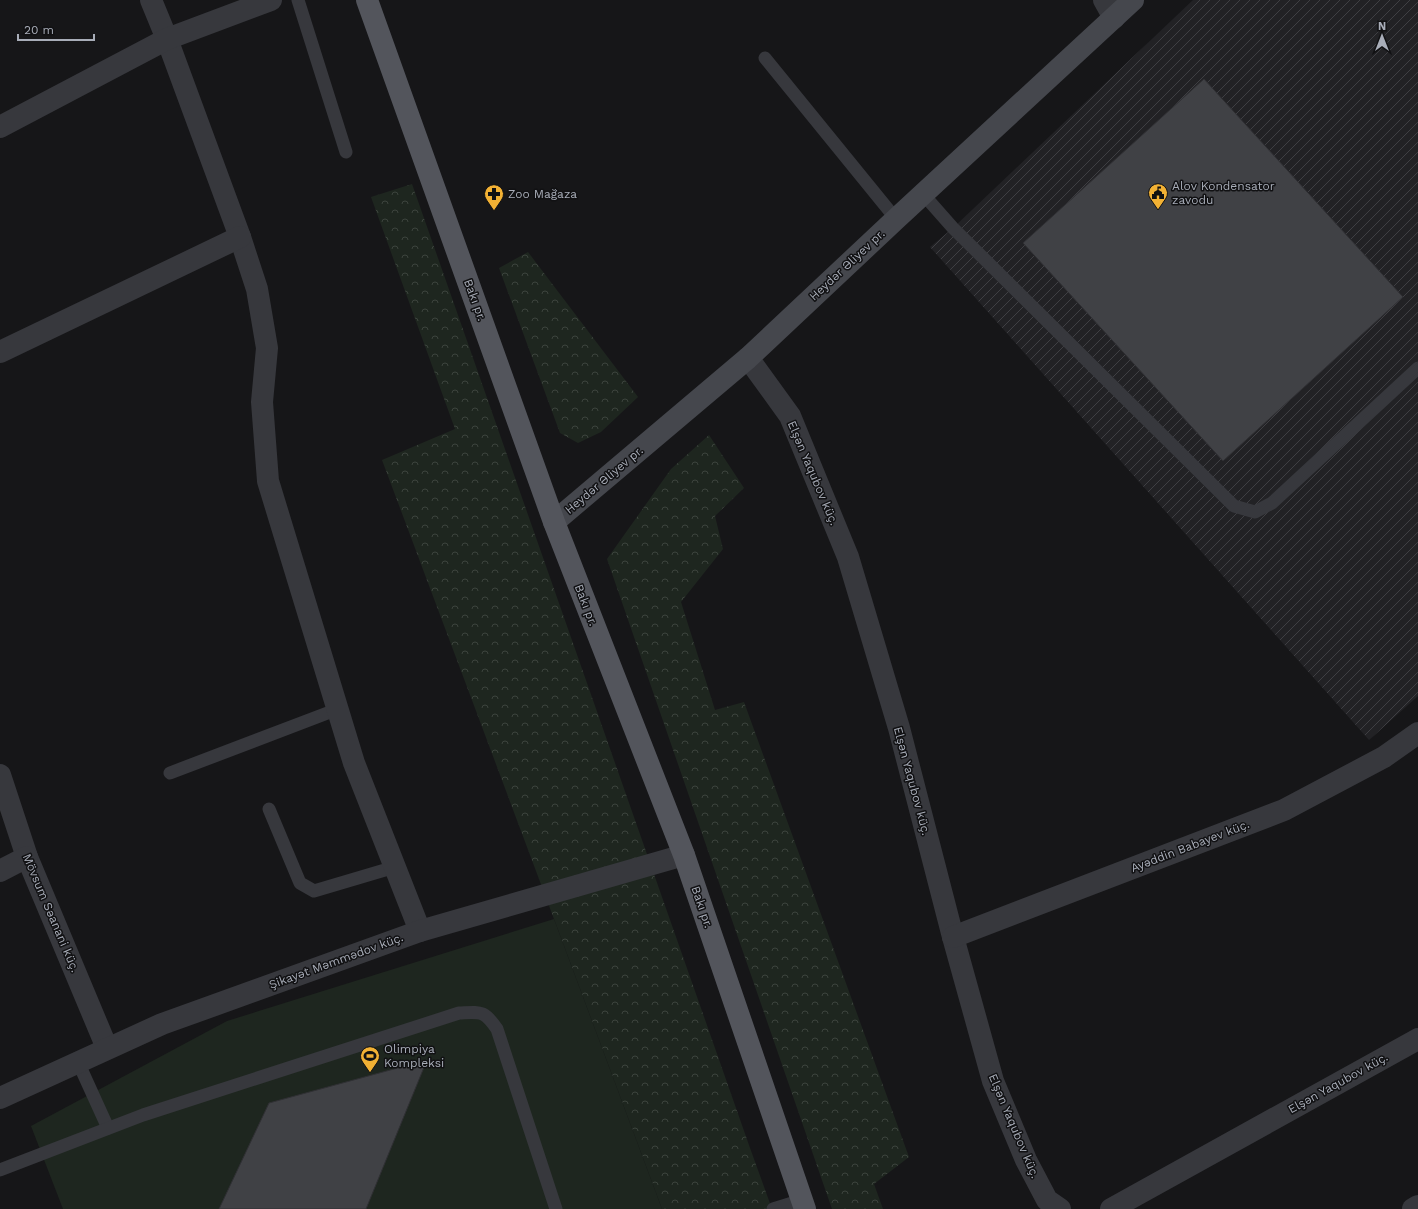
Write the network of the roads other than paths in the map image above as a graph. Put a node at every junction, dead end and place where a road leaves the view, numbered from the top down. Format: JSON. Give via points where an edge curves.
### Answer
{"nodes":[{"id":1,"x":151,"y":0,"type":"edge"},
{"id":2,"x":271,"y":0,"type":"edge"},
{"id":3,"x":298,"y":0,"type":"edge"},
{"id":4,"x":367,"y":0,"type":"edge"},
{"id":5,"x":1133,"y":0,"type":"edge"},
{"id":6,"x":1109,"y":9,"type":"edge"},
{"id":7,"x":167,"y":39,"type":"junction"},
{"id":8,"x":765,"y":58,"type":"dead end"},
{"id":9,"x":0,"y":127,"type":"edge"},
{"id":10,"x":346,"y":152,"type":"dead end"},
{"id":11,"x":923,"y":194,"type":"junction"},
{"id":12,"x":896,"y":219,"type":"junction"},
{"id":13,"x":240,"y":238,"type":"junction"},
{"id":14,"x":0,"y":352,"type":"edge"},
{"id":15,"x":748,"y":358,"type":"junction"},
{"id":16,"x":1418,"y":368,"type":"edge"},
{"id":17,"x":554,"y":522,"type":"junction"},
{"id":18,"x":338,"y":709,"type":"junction"},
{"id":19,"x":1418,"y":733,"type":"edge"},
{"id":20,"x":170,"y":773,"type":"dead end"},
{"id":21,"x":0,"y":775,"type":"edge"},
{"id":22,"x":269,"y":809,"type":"dead end"},
{"id":23,"x":684,"y":855,"type":"junction"},
{"id":24,"x":27,"y":857,"type":"junction"},
{"id":25,"x":395,"y":867,"type":"junction"},
{"id":26,"x":0,"y":871,"type":"edge"},
{"id":27,"x":420,"y":931,"type":"junction"},
{"id":28,"x":952,"y":936,"type":"junction"},
{"id":29,"x":1418,"y":1039,"type":"edge"},
{"id":30,"x":107,"y":1048,"type":"junction"},
{"id":31,"x":78,"y":1062,"type":"junction"},
{"id":32,"x":0,"y":1098,"type":"edge"},
{"id":33,"x":108,"y":1128,"type":"junction"},
{"id":34,"x":0,"y":1170,"type":"edge"},
{"id":35,"x":804,"y":1205,"type":"edge"},
{"id":36,"x":1418,"y":1206,"type":"edge"},
{"id":37,"x":556,"y":1209,"type":"edge"},
{"id":38,"x":773,"y":1209,"type":"edge"},
{"id":39,"x":1060,"y":1209,"type":"edge"},
{"id":40,"x":1112,"y":1209,"type":"edge"},
{"id":41,"x":1413,"y":1209,"type":"edge"}],
"edges":[{"from":1,"to":7,"type":"street"},
{"from":2,"to":7,"type":"street"},
{"from":3,"to":10,"type":"lane"},
{"from":4,"to":17,"type":"main road","name":"Bakı pr."},
{"from":5,"to":6,"type":"main road","name":"Heydər Əliyev pr."},
{"from":6,"to":11,"type":"main road","name":"Heydər Əliyev pr."},
{"from":7,"to":9,"type":"street"},
{"from":7,"to":13,"type":"street"},
{"from":8,"to":12,"type":"lane"},
{"from":11,"to":12,"type":"main road","name":"Heydər Əliyev pr."},
{"from":11,"to":16,"type":"lane","via":[[953,228],[1234,506],[1255,512],[1272,503]]},
{"from":12,"to":15,"type":"main road","name":"Heydər Əliyev pr."},
{"from":13,"to":14,"type":"street"},
{"from":13,"to":18,"type":"street","via":[[257,289],[267,348],[262,402],[268,481]]},
{"from":15,"to":17,"type":"main road","name":"Heydər Əliyev pr."},
{"from":15,"to":28,"type":"street","name":"Elşən Yaqubov küç.","via":[[790,416],[848,557],[899,728]]},
{"from":17,"to":23,"type":"main road","name":"Bakı pr."},
{"from":18,"to":20,"type":"lane"},
{"from":18,"to":25,"type":"street","via":[[354,763]]},
{"from":19,"to":28,"type":"street","name":"Ayəddin Babayev küç.","via":[[1384,757],[1284,810]]},
{"from":21,"to":24,"type":"street","name":"Mövsum Səanani küç."},
{"from":22,"to":25,"type":"lane","via":[[300,883],[314,891]]},
{"from":23,"to":27,"type":"street","name":"Şikayət Məmmədov küç."},
{"from":23,"to":35,"type":"main road","name":"Bakı pr."},
{"from":24,"to":26,"type":"street"},
{"from":24,"to":30,"type":"street","name":"Mövsum Səanani küç."},
{"from":25,"to":27,"type":"street"},
{"from":27,"to":30,"type":"street","name":"Şikayət Məmmədov küç.","via":[[162,1024]]},
{"from":28,"to":39,"type":"street","name":"Elşən Yaqubov küç.","via":[[993,1081],[1026,1160],[1047,1200]]},
{"from":29,"to":40,"type":"street","name":"Elşən Yaqubov küç."},
{"from":30,"to":31,"type":"street","name":"Şikayət Məmmədov küç."},
{"from":31,"to":32,"type":"street","name":"Şikayət Məmmədov küç."},
{"from":31,"to":33,"type":"lane"},
{"from":33,"to":34,"type":"lane"},
{"from":33,"to":37,"type":"lane","via":[[459,1013],[478,1012],[488,1017],[497,1029]]},
{"from":35,"to":38,"type":"lane"},
{"from":36,"to":41,"type":"street"}]}
